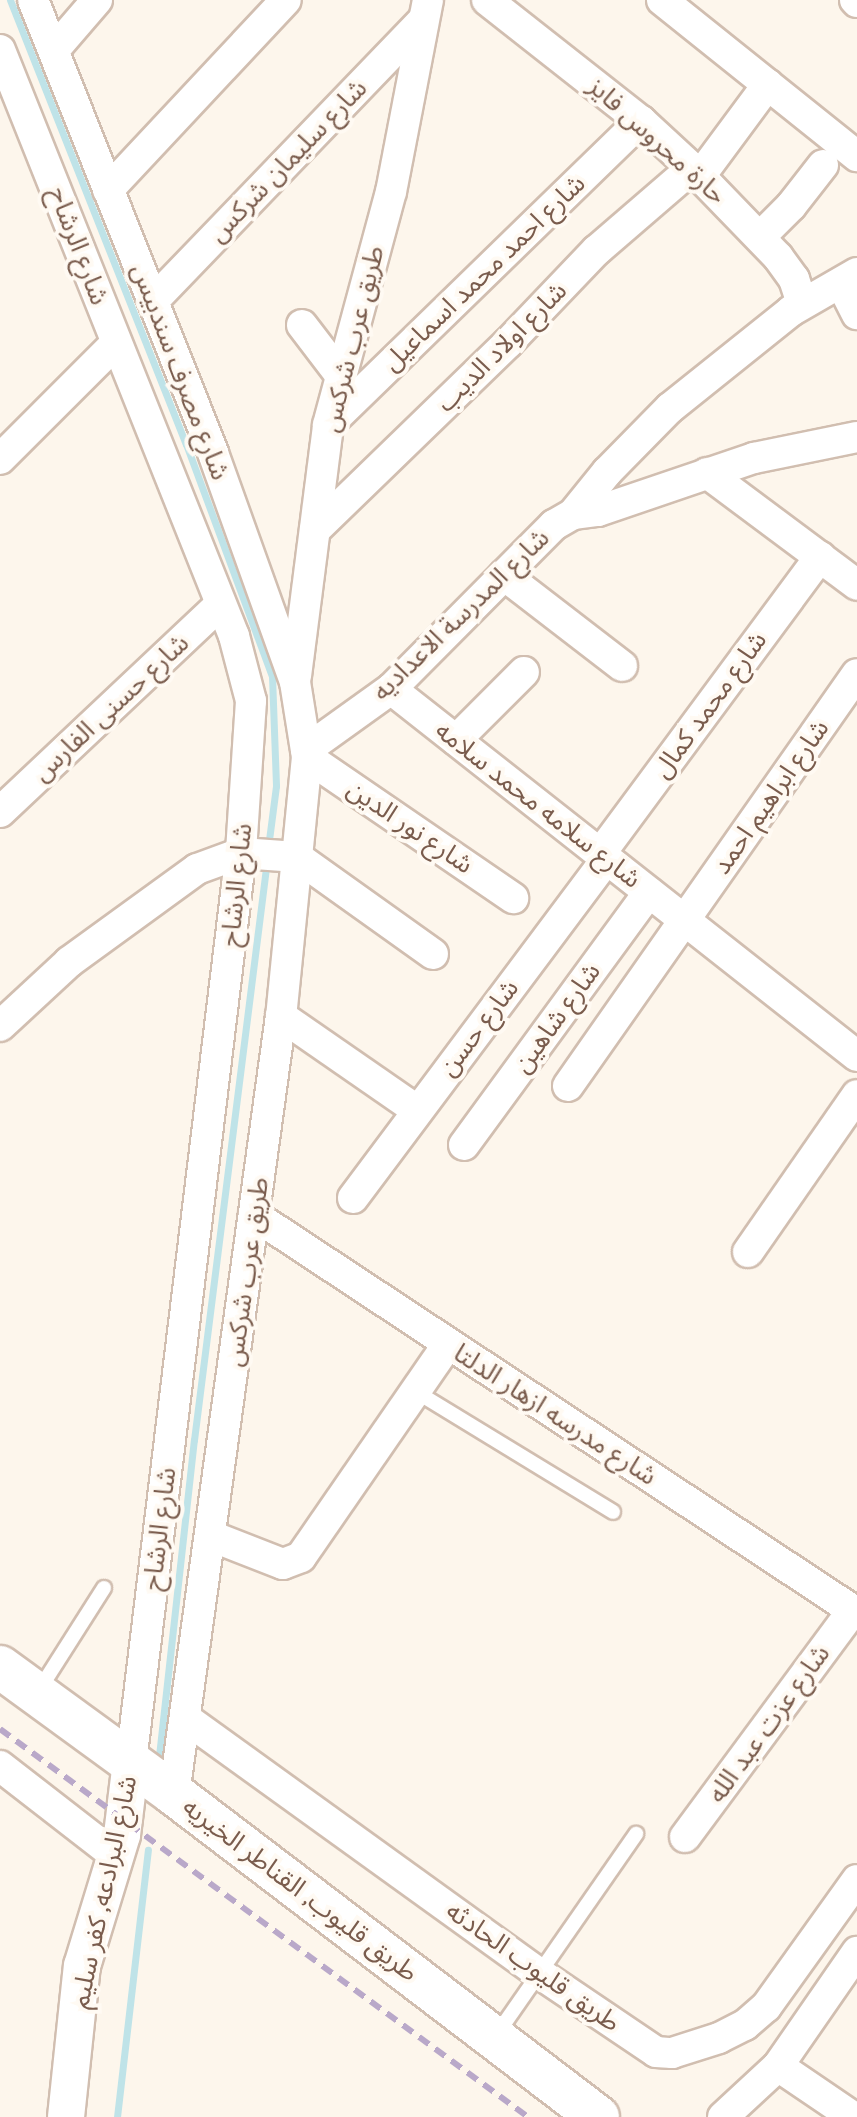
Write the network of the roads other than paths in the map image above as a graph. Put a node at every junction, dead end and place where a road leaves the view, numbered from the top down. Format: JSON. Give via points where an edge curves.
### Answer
{"nodes":[{"id":1,"x":33,"y":0,"type":"edge"},
{"id":2,"x":97,"y":0,"type":"edge"},
{"id":3,"x":286,"y":0,"type":"edge"},
{"id":4,"x":487,"y":0,"type":"edge"},
{"id":5,"x":662,"y":0,"type":"edge"},
{"id":6,"x":425,"y":10,"type":"edge"},
{"id":7,"x":0,"y":50,"type":"edge"},
{"id":8,"x":54,"y":50,"type":"junction"},
{"id":9,"x":768,"y":84,"type":"junction"},
{"id":10,"x":7,"y":93,"type":"edge"},
{"id":11,"x":641,"y":121,"type":"junction"},
{"id":12,"x":857,"y":156,"type":"edge"},
{"id":13,"x":823,"y":165,"type":"dead end"},
{"id":14,"x":696,"y":172,"type":"junction"},
{"id":15,"x":108,"y":190,"type":"junction"},
{"id":16,"x":760,"y":237,"type":"junction"},
{"id":17,"x":849,"y":278,"type":"edge"},
{"id":18,"x":153,"y":301,"type":"junction"},
{"id":19,"x":802,"y":304,"type":"junction"},
{"id":20,"x":857,"y":314,"type":"edge"},
{"id":21,"x":302,"y":325,"type":"dead end"},
{"id":22,"x":116,"y":343,"type":"junction"},
{"id":23,"x":341,"y":376,"type":"junction"},
{"id":24,"x":328,"y":425,"type":"junction"},
{"id":25,"x":857,"y":437,"type":"edge"},
{"id":26,"x":0,"y":459,"type":"edge"},
{"id":27,"x":707,"y":473,"type":"junction"},
{"id":28,"x":573,"y":514,"type":"junction"},
{"id":29,"x":315,"y":530,"type":"junction"},
{"id":30,"x":820,"y":557,"type":"junction"},
{"id":31,"x":504,"y":575,"type":"junction"},
{"id":32,"x":857,"y":585,"type":"edge"},
{"id":33,"x":221,"y":604,"type":"junction"},
{"id":34,"x":622,"y":666,"type":"dead end"},
{"id":35,"x":524,"y":672,"type":"dead end"},
{"id":36,"x":857,"y":674,"type":"edge"},
{"id":37,"x":295,"y":682,"type":"junction"},
{"id":38,"x":391,"y":689,"type":"junction"},
{"id":39,"x":456,"y":740,"type":"junction"},
{"id":40,"x":307,"y":753,"type":"junction"},
{"id":41,"x":0,"y":812,"type":"edge"},
{"id":42,"x":241,"y":853,"type":"junction"},
{"id":43,"x":604,"y":856,"type":"junction"},
{"id":44,"x":297,"y":857,"type":"junction"},
{"id":45,"x":649,"y":892,"type":"junction"},
{"id":46,"x":513,"y":898,"type":"dead end"},
{"id":47,"x":685,"y":921,"type":"junction"},
{"id":48,"x":433,"y":954,"type":"dead end"},
{"id":49,"x":281,"y":1016,"type":"junction"},
{"id":50,"x":0,"y":1026,"type":"edge"},
{"id":51,"x":857,"y":1056,"type":"edge"},
{"id":52,"x":568,"y":1086,"type":"dead end"},
{"id":53,"x":857,"y":1095,"type":"edge"},
{"id":54,"x":417,"y":1110,"type":"junction"},
{"id":55,"x":464,"y":1145,"type":"dead end"},
{"id":56,"x":353,"y":1198,"type":"dead end"},
{"id":57,"x":254,"y":1215,"type":"junction"},
{"id":58,"x":748,"y":1252,"type":"dead end"},
{"id":59,"x":448,"y":1344,"type":"junction"},
{"id":60,"x":415,"y":1391,"type":"junction"},
{"id":61,"x":613,"y":1512,"type":"dead end"},
{"id":62,"x":211,"y":1536,"type":"junction"},
{"id":63,"x":104,"y":1588,"type":"dead end"},
{"id":64,"x":855,"y":1612,"type":"edge"},
{"id":65,"x":0,"y":1667,"type":"edge"},
{"id":66,"x":37,"y":1694,"type":"junction"},
{"id":67,"x":185,"y":1718,"type":"junction"},
{"id":68,"x":131,"y":1762,"type":"junction"},
{"id":69,"x":0,"y":1766,"type":"edge"},
{"id":70,"x":174,"y":1794,"type":"junction"},
{"id":71,"x":636,"y":1834,"type":"dead end"},
{"id":72,"x":685,"y":1837,"type":"dead end"},
{"id":73,"x":116,"y":1856,"type":"junction"},
{"id":74,"x":857,"y":1880,"type":"edge"},
{"id":75,"x":856,"y":1957,"type":"edge"},
{"id":76,"x":539,"y":1973,"type":"junction"},
{"id":77,"x":494,"y":2038,"type":"junction"},
{"id":78,"x":778,"y":2066,"type":"junction"},
{"id":79,"x":66,"y":2117,"type":"edge"},
{"id":80,"x":598,"y":2117,"type":"edge"},
{"id":81,"x":723,"y":2117,"type":"edge"},
{"id":82,"x":853,"y":2117,"type":"edge"}],
"edges":[{"from":1,"to":8,"type":"street","name":"شارع مصرف سندبيس"},
{"from":2,"to":8,"type":"street"},
{"from":3,"to":15,"type":"street"},
{"from":4,"to":11,"type":"street","name":"حارة محروس فايز"},
{"from":5,"to":9,"type":"street"},
{"from":6,"to":18,"type":"street","name":"شارع سليمان شركس"},
{"from":6,"to":23,"type":"street","name":"طريق عرب شركس","via":[[391,192]]},
{"from":7,"to":10,"type":"street","name":"شارع الرشاح"},
{"from":8,"to":15,"type":"street","name":"شارع مصرف سندبيس"},
{"from":9,"to":12,"type":"street"},
{"from":9,"to":14,"type":"street","name":"شارع اولاد الديب"},
{"from":10,"to":22,"type":"street","name":"شارع الرشاح"},
{"from":11,"to":14,"type":"street","name":"حارة محروس فايز"},
{"from":11,"to":24,"type":"street","name":"شارع احمد محمد اسماعيل"},
{"from":13,"to":16,"type":"street"},
{"from":14,"to":16,"type":"street","name":"حارة محروس فايز"},
{"from":14,"to":29,"type":"street","name":"شارع اولاد الديب","via":[[597,250]]},
{"from":15,"to":18,"type":"street","name":"شارع مصرف سندبيس"},
{"from":16,"to":19,"type":"street","name":"حارة محروس فايز","via":[[794,279]]},
{"from":17,"to":19,"type":"street"},
{"from":17,"to":20,"type":"street"},
{"from":18,"to":37,"type":"street","name":"شارع مصرف سندبيس"},
{"from":19,"to":28,"type":"street","via":[[670,408]]},
{"from":21,"to":23,"type":"street"},
{"from":22,"to":26,"type":"street"},
{"from":22,"to":33,"type":"street","name":"شارع الرشاح"},
{"from":23,"to":24,"type":"street","name":"طريق عرب شركس"},
{"from":24,"to":29,"type":"street","name":"طريق عرب شركس"},
{"from":25,"to":27,"type":"street","name":"شارع المدرسة الاعداديه"},
{"from":27,"to":28,"type":"street","name":"شارع المدرسة الاعداديه","via":[[598,511]]},
{"from":27,"to":30,"type":"street"},
{"from":28,"to":31,"type":"street","name":"شارع المدرسة الاعداديه","via":[[554,525]]},
{"from":29,"to":37,"type":"street","name":"طريق عرب شركس"},
{"from":30,"to":32,"type":"street"},
{"from":30,"to":43,"type":"street","name":"شارع محمد كمال"},
{"from":31,"to":34,"type":"street"},
{"from":31,"to":38,"type":"street","name":"شارع المدرسة الاعداديه"},
{"from":33,"to":41,"type":"street","name":"شارع حسنى الفارس"},
{"from":33,"to":42,"type":"street","name":"شارع الرشاح","via":[[251,701]]},
{"from":35,"to":39,"type":"street"},
{"from":36,"to":47,"type":"street","name":"شارع ابراهيم احمد"},
{"from":37,"to":40,"type":"street","name":"شارع مصرف سندبيس"},
{"from":38,"to":39,"type":"street","name":"شارع سلامه محمد سلامه"},
{"from":38,"to":40,"type":"street","name":"شارع المدرسة الاعداديه"},
{"from":39,"to":43,"type":"street","name":"شارع سلامه محمد سلامه"},
{"from":40,"to":44,"type":"street","name":"طريق عرب شركس"},
{"from":40,"to":46,"type":"street","name":"شارع نور الدين"},
{"from":42,"to":44,"type":"street"},
{"from":42,"to":50,"type":"street","via":[[197,869],[69,962]]},
{"from":42,"to":68,"type":"street","name":"شارع الرشاح"},
{"from":43,"to":45,"type":"street","name":"شارع سلامه محمد سلامه"},
{"from":43,"to":54,"type":"street","name":"شارع حسن"},
{"from":44,"to":48,"type":"street"},
{"from":44,"to":49,"type":"street","name":"طريق عرب شركس"},
{"from":45,"to":47,"type":"street","name":"شارع سلامه محمد سلامه"},
{"from":45,"to":55,"type":"street","name":"شارع شاهين"},
{"from":47,"to":51,"type":"street","name":"شارع سلامه محمد سلامه"},
{"from":47,"to":52,"type":"street","name":"شارع ابراهيم احمد"},
{"from":49,"to":54,"type":"street"},
{"from":49,"to":57,"type":"street","name":"طريق عرب شركس"},
{"from":53,"to":58,"type":"street"},
{"from":54,"to":56,"type":"street","name":"شارع حسن"},
{"from":57,"to":59,"type":"street","name":"شارع مدرسه ازهار الدلتا"},
{"from":57,"to":62,"type":"street","name":"طريق عرب شركس"},
{"from":59,"to":60,"type":"street"},
{"from":59,"to":64,"type":"street","name":"شارع مدرسه ازهار الدلتا"},
{"from":60,"to":61,"type":"lane"},
{"from":60,"to":62,"type":"street","via":[[296,1560],[277,1562]]},
{"from":62,"to":67,"type":"street","name":"طريق عرب شركس"},
{"from":63,"to":66,"type":"lane"},
{"from":64,"to":72,"type":"street","name":"شارع عزت عبد الله"},
{"from":65,"to":66,"type":"main road","name":"طريق قليوب, القناطر الخيريه"},
{"from":66,"to":68,"type":"main road","name":"طريق قليوب, القناطر الخيريه"},
{"from":67,"to":70,"type":"street","name":"طريق عرب شركس"},
{"from":67,"to":76,"type":"street","name":"طريق قليوب الحادثه"},
{"from":68,"to":70,"type":"main road","name":"طريق قليوب, القناطر الخيريه"},
{"from":68,"to":73,"type":"street","name":"شارع البرادعه, كفر سليم"},
{"from":69,"to":73,"type":"street"},
{"from":70,"to":77,"type":"main road","name":"طريق قليوب, القناطر الخيريه"},
{"from":71,"to":76,"type":"lane"},
{"from":73,"to":79,"type":"street","name":"شارع البرادعه, كفر سليم","via":[[82,1966]]},
{"from":74,"to":76,"type":"street","name":"طريق قليوب الحادثه","via":[[766,2007],[719,2038],[672,2053],[656,2052]]},
{"from":75,"to":78,"type":"street"},
{"from":76,"to":77,"type":"lane"},
{"from":77,"to":80,"type":"main road","name":"طريق قليوب, القناطر الخيريه"},
{"from":78,"to":81,"type":"street"},
{"from":78,"to":82,"type":"street"}]}
